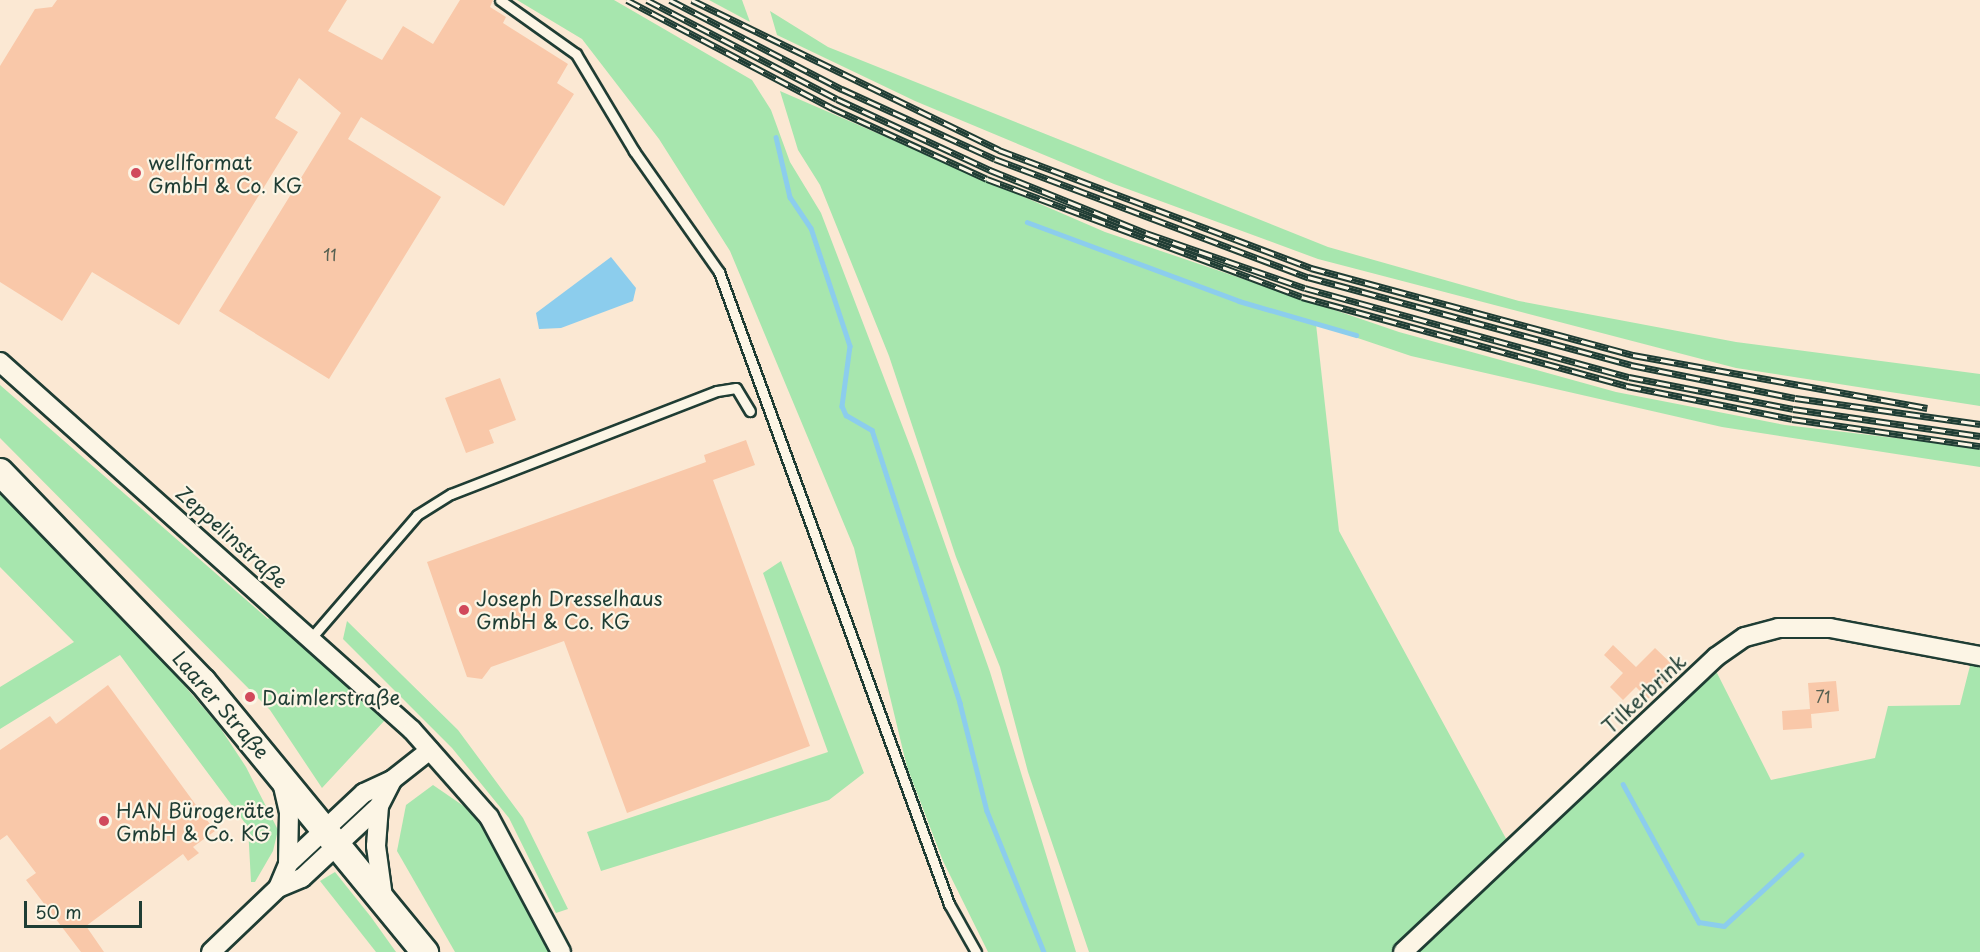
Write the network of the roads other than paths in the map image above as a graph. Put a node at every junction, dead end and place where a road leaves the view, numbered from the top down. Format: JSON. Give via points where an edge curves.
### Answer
{"nodes":[{"id":1,"x":500,"y":0,"type":"edge"},
{"id":2,"x":0,"y":362,"type":"edge"},
{"id":3,"x":750,"y":411,"type":"dead end"},
{"id":4,"x":0,"y":472,"type":"edge"},
{"id":5,"x":312,"y":638,"type":"junction"},
{"id":6,"x":1980,"y":656,"type":"edge"},
{"id":7,"x":430,"y":750,"type":"junction"},
{"id":8,"x":279,"y":771,"type":"junction"},
{"id":9,"x":392,"y":780,"type":"junction"},
{"id":10,"x":380,"y":806,"type":"junction"},
{"id":11,"x":333,"y":835,"type":"junction"},
{"id":12,"x":288,"y":864,"type":"junction"},
{"id":13,"x":278,"y":888,"type":"junction"},
{"id":14,"x":382,"y":897,"type":"junction"},
{"id":15,"x":211,"y":952,"type":"edge"},
{"id":16,"x":425,"y":952,"type":"edge"},
{"id":17,"x":561,"y":952,"type":"edge"},
{"id":18,"x":976,"y":952,"type":"edge"},
{"id":19,"x":1403,"y":952,"type":"edge"}],
"edges":[{"from":1,"to":18,"type":"lane","via":[[576,54],[634,151],[719,272],[949,904]]},
{"from":2,"to":5,"type":"street","name":"Zeppelinstraße"},
{"from":3,"to":5,"type":"lane","via":[[736,388],[717,391],[451,494],[417,515]]},
{"from":4,"to":8,"type":"main road","name":"Laarer Straße","via":[[187,665]]},
{"from":5,"to":7,"type":"street","name":"Zeppelinstraße"},
{"from":6,"to":19,"type":"street","name":"Tilkerbrink","via":[[1830,628],[1778,628],[1744,637],[1711,662]]},
{"from":7,"to":9,"type":"street"},
{"from":7,"to":17,"type":"street","name":"Zeppelinstraße","via":[[489,817]]},
{"from":8,"to":11,"type":"main road","name":"Laarer Straße"},
{"from":8,"to":12,"type":"street","via":[[289,812]]},
{"from":9,"to":10,"type":"street"},
{"from":9,"to":11,"type":"street","via":[[364,793]]},
{"from":10,"to":11,"type":"street"},
{"from":10,"to":14,"type":"street","via":[[376,846]]},
{"from":11,"to":12,"type":"street"},
{"from":11,"to":13,"type":"street","via":[[302,879]]},
{"from":11,"to":14,"type":"main road","name":"Laarer Straße"},
{"from":12,"to":13,"type":"street"},
{"from":13,"to":15,"type":"street"},
{"from":14,"to":16,"type":"main road","name":"Laarer Straße"}]}
